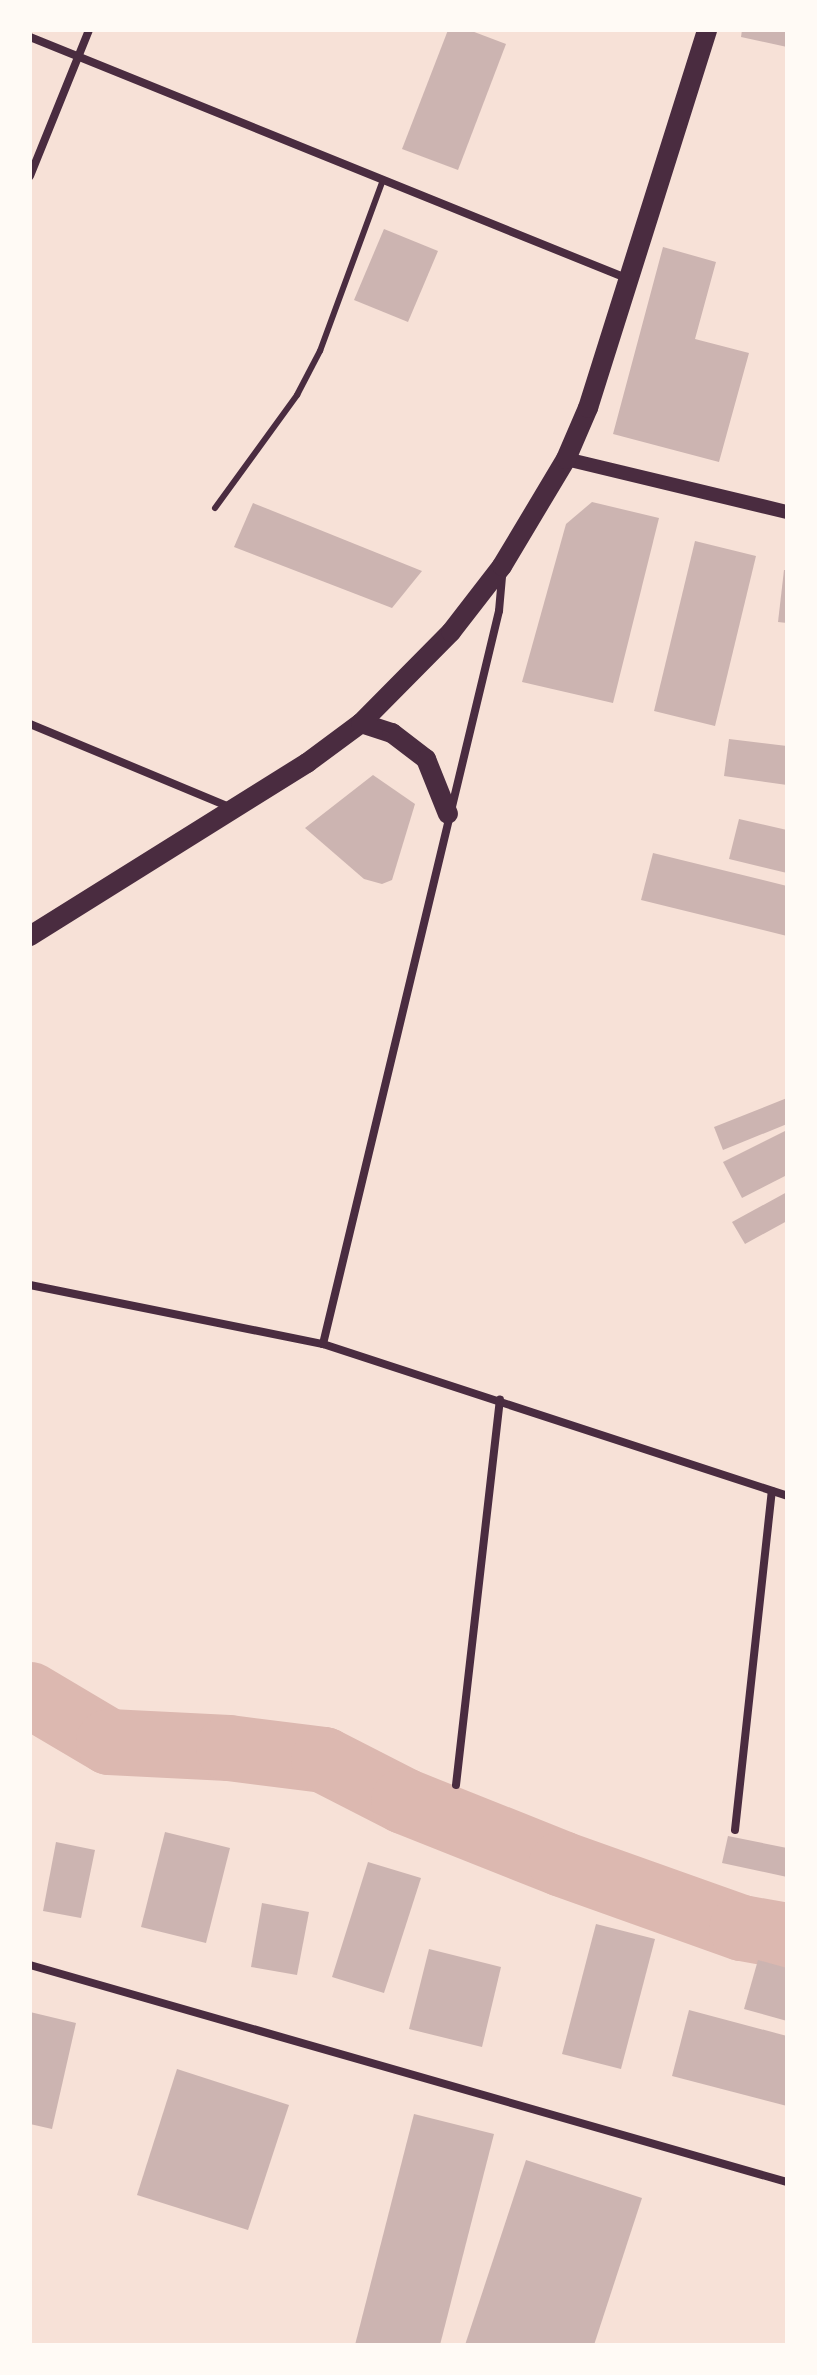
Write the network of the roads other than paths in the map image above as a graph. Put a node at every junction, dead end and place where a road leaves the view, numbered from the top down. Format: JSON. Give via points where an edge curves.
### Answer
{"nodes":[{"id":1,"x":89,"y":30,"type":"edge"},
{"id":2,"x":707,"y":30,"type":"edge"},
{"id":3,"x":30,"y":37,"type":"edge"},
{"id":4,"x":79,"y":57,"type":"junction"},
{"id":5,"x":30,"y":176,"type":"edge"},
{"id":6,"x":383,"y":180,"type":"junction"},
{"id":7,"x":628,"y":279,"type":"junction"},
{"id":8,"x":566,"y":459,"type":"junction"},
{"id":9,"x":215,"y":508,"type":"dead end"},
{"id":10,"x":787,"y":512,"type":"edge"},
{"id":11,"x":502,"y":566,"type":"junction"},
{"id":12,"x":361,"y":723,"type":"junction"},
{"id":13,"x":30,"y":724,"type":"edge"},
{"id":14,"x":234,"y":809,"type":"junction"},
{"id":15,"x":448,"y":814,"type":"junction"},
{"id":16,"x":30,"y":936,"type":"edge"},
{"id":17,"x":30,"y":1285,"type":"edge"},
{"id":18,"x":323,"y":1344,"type":"junction"},
{"id":19,"x":500,"y":1400,"type":"junction"},
{"id":20,"x":772,"y":1491,"type":"junction"},
{"id":21,"x":787,"y":1496,"type":"edge"},
{"id":22,"x":456,"y":1785,"type":"dead end"},
{"id":23,"x":735,"y":1830,"type":"dead end"},
{"id":24,"x":30,"y":1965,"type":"edge"},
{"id":25,"x":787,"y":2182,"type":"edge"}],
"edges":[{"from":1,"to":4,"type":"street"},
{"from":2,"to":7,"type":"main road"},
{"from":3,"to":4,"type":"street"},
{"from":4,"to":5,"type":"street"},
{"from":4,"to":6,"type":"street"},
{"from":6,"to":7,"type":"street"},
{"from":6,"to":9,"type":"lane","via":[[320,351],[297,395]]},
{"from":7,"to":8,"type":"main road"},
{"from":8,"to":10,"type":"street"},
{"from":8,"to":11,"type":"main road"},
{"from":11,"to":12,"type":"main road","via":[[415,671]]},
{"from":11,"to":15,"type":"street","via":[[499,611]]},
{"from":12,"to":14,"type":"main road"},
{"from":12,"to":15,"type":"main road","via":[[392,733],[426,759]]},
{"from":13,"to":14,"type":"street"},
{"from":14,"to":16,"type":"main road"},
{"from":15,"to":18,"type":"street"},
{"from":17,"to":18,"type":"street"},
{"from":18,"to":19,"type":"street"},
{"from":19,"to":20,"type":"street"},
{"from":19,"to":22,"type":"street"},
{"from":20,"to":21,"type":"street"},
{"from":20,"to":23,"type":"street"},
{"from":24,"to":25,"type":"street"}]}
